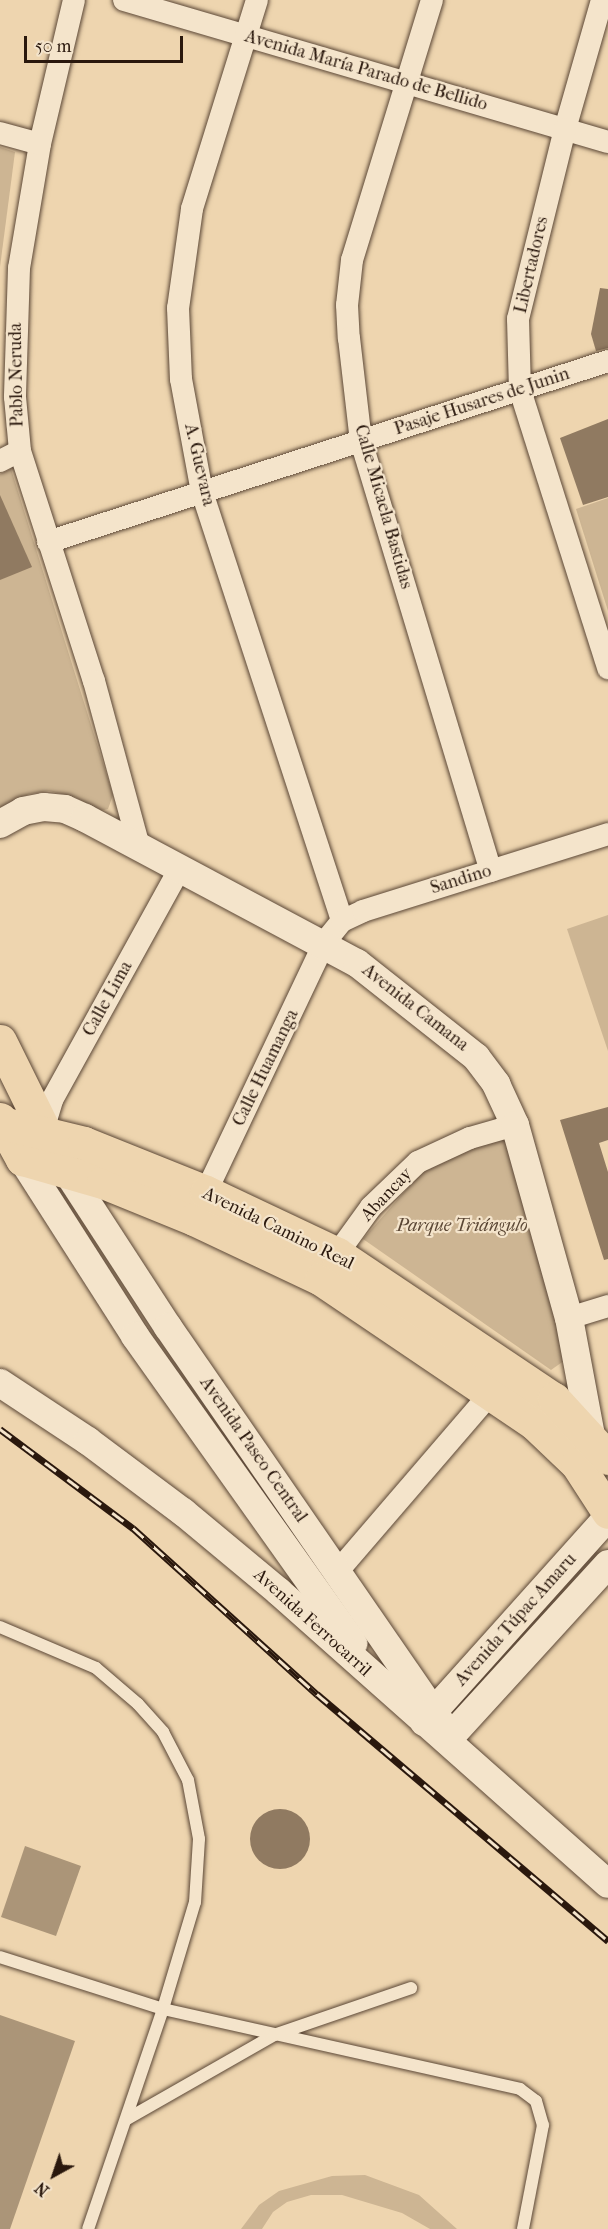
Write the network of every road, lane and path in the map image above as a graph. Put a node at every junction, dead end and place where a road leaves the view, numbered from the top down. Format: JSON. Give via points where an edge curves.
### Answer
{"nodes":[{"id":1,"x":74,"y":0,"type":"edge"},
{"id":2,"x":124,"y":0,"type":"edge"},
{"id":3,"x":257,"y":0,"type":"edge"},
{"id":4,"x":432,"y":0,"type":"edge"},
{"id":5,"x":602,"y":0,"type":"edge"},
{"id":6,"x":246,"y":36,"type":"junction"},
{"id":7,"x":407,"y":82,"type":"junction"},
{"id":8,"x":565,"y":129,"type":"junction"},
{"id":9,"x":0,"y":133,"type":"edge"},
{"id":10,"x":608,"y":142,"type":"edge"},
{"id":11,"x":40,"y":144,"type":"junction"},
{"id":12,"x":10,"y":272,"type":"edge"},
{"id":13,"x":608,"y":361,"type":"edge"},
{"id":14,"x":520,"y":390,"type":"junction"},
{"id":15,"x":361,"y":441,"type":"junction"},
{"id":16,"x":10,"y":456,"type":"edge"},
{"id":17,"x":202,"y":492,"type":"junction"},
{"id":18,"x":48,"y":542,"type":"junction"},
{"id":19,"x":608,"y":668,"type":"edge"},
{"id":20,"x":0,"y":824,"type":"edge"},
{"id":21,"x":608,"y":834,"type":"edge"},
{"id":22,"x":140,"y":847,"type":"junction"},
{"id":23,"x":179,"y":870,"type":"junction"},
{"id":24,"x":491,"y":871,"type":"junction"},
{"id":25,"x":333,"y":932,"type":"junction"},
{"id":26,"x":0,"y":1041,"type":"edge"},
{"id":27,"x":1,"y":1121,"type":"edge"},
{"id":28,"x":516,"y":1125,"type":"junction"},
{"id":29,"x":43,"y":1130,"type":"junction"},
{"id":30,"x":22,"y":1159,"type":"junction"},
{"id":31,"x":66,"y":1170,"type":"junction"},
{"id":32,"x":206,"y":1192,"type":"junction"},
{"id":33,"x":337,"y":1254,"type":"junction"},
{"id":34,"x":608,"y":1306,"type":"edge"},
{"id":35,"x":569,"y":1318,"type":"junction"},
{"id":36,"x":0,"y":1383,"type":"edge"},
{"id":37,"x":490,"y":1394,"type":"junction"},
{"id":38,"x":600,"y":1447,"type":"edge"},
{"id":39,"x":576,"y":1464,"type":"junction"},
{"id":40,"x":608,"y":1512,"type":"edge"},
{"id":41,"x":608,"y":1517,"type":"edge"},
{"id":42,"x":608,"y":1564,"type":"edge"},
{"id":43,"x":337,"y":1572,"type":"junction"},
{"id":44,"x":0,"y":1628,"type":"edge"},
{"id":45,"x":388,"y":1690,"type":"junction"},
{"id":46,"x":429,"y":1716,"type":"junction"},
{"id":47,"x":451,"y":1736,"type":"junction"},
{"id":48,"x":472,"y":1766,"type":"junction"},
{"id":49,"x":608,"y":1884,"type":"edge"},
{"id":50,"x":0,"y":1957,"type":"edge"},
{"id":51,"x":411,"y":1988,"type":"dead end"},
{"id":52,"x":163,"y":2009,"type":"junction"},
{"id":53,"x":274,"y":2035,"type":"junction"},
{"id":54,"x":127,"y":2119,"type":"junction"},
{"id":55,"x":88,"y":2229,"type":"edge"},
{"id":56,"x":523,"y":2229,"type":"edge"}],
"edges":[{"from":1,"to":11,"type":"street","name":"Pablo Neruda"},
{"from":2,"to":6,"type":"street","name":"Avenida María Parado de Bellido"},
{"from":3,"to":6,"type":"street","name":"A. Guevara"},
{"from":4,"to":7,"type":"street","name":"Calle Micaela Bastidas"},
{"from":5,"to":8,"type":"street","name":"Libertadores"},
{"from":6,"to":7,"type":"street","name":"Avenida María Parado de Bellido"},
{"from":6,"to":17,"type":"street","name":"A. Guevara","via":[[192,209],[178,308],[180,379]]},
{"from":7,"to":8,"type":"street","name":"Avenida María Parado de Bellido"},
{"from":7,"to":15,"type":"street","name":"Calle Micaela Bastidas","via":[[352,260],[347,305]]},
{"from":8,"to":10,"type":"street","name":"Avenida María Parado de Bellido"},
{"from":8,"to":14,"type":"street","name":"Libertadores","via":[[518,319]]},
{"from":9,"to":11,"type":"street"},
{"from":11,"to":12,"type":"street","name":"Pablo Neruda"},
{"from":12,"to":16,"type":"street","name":"Pablo Neruda","via":[[15,397]]},
{"from":13,"to":14,"type":"street","name":"Pasaje Husares de Junin"},
{"from":14,"to":15,"type":"street","name":"Pasaje Husares de Junin"},
{"from":14,"to":19,"type":"street","name":"Libertadores"},
{"from":15,"to":17,"type":"street","name":"Pasaje Husares de Junin"},
{"from":15,"to":24,"type":"street","name":"Calle Micaela Bastidas"},
{"from":16,"to":18,"type":"street","name":"Pablo Neruda"},
{"from":17,"to":18,"type":"street","name":"Pasaje Husares de Junin"},
{"from":17,"to":25,"type":"street","name":"A. Guevara"},
{"from":18,"to":22,"type":"street","name":"Pablo Neruda","via":[[94,681]]},
{"from":20,"to":22,"type":"street","name":"Avenida Camana","via":[[23,811],[65,809]]},
{"from":21,"to":24,"type":"street","name":"Sandino"},
{"from":22,"to":23,"type":"street","name":"Avenida Camana"},
{"from":23,"to":25,"type":"street","name":"Avenida Camana"},
{"from":23,"to":29,"type":"street","name":"Calle Lima","via":[[52,1100]]},
{"from":24,"to":25,"type":"street","name":"Sandino"},
{"from":25,"to":28,"type":"street","name":"Avenida Camana","via":[[476,1057],[496,1084]]},
{"from":25,"to":32,"type":"street","name":"Calle Huamanga"},
{"from":26,"to":29,"type":"main road","name":"Avenida Paseo Central"},
{"from":27,"to":29,"type":"main road","name":"Avenida Camino Real"},
{"from":27,"to":30,"type":"main road","name":"Avenida Paseo Central"},
{"from":28,"to":33,"type":"street","name":"Abancay","via":[[470,1138],[418,1162],[371,1207]]},
{"from":28,"to":35,"type":"street","name":"Avenida Camana"},
{"from":29,"to":31,"type":"main road","name":"Avenida Paseo Central"},
{"from":29,"to":32,"type":"main road","name":"Avenida Camino Real"},
{"from":30,"to":31,"type":"main road","name":"Avenida Camino Real"},
{"from":30,"to":45,"type":"street","name":"Avenida Paseo Central","via":[[135,1336]]},
{"from":31,"to":37,"type":"main road","name":"Avenida Camino Real","via":[[194,1219],[321,1279]]},
{"from":31,"to":43,"type":"street","name":"Avenida Paseo Central","via":[[168,1327]]},
{"from":32,"to":33,"type":"main road","name":"Avenida Camino Real"},
{"from":33,"to":38,"type":"main road","name":"Avenida Camino Real","via":[[554,1399]]},
{"from":34,"to":35,"type":"street"},
{"from":35,"to":38,"type":"street","name":"Avenida Camana"},
{"from":36,"to":45,"type":"street","name":"Avenida Ferrocarril","via":[[88,1441],[183,1512]]},
{"from":37,"to":39,"type":"main road","name":"Avenida Camino Real","via":[[535,1424]]},
{"from":37,"to":43,"type":"street"},
{"from":38,"to":39,"type":"street"},
{"from":39,"to":40,"type":"main road","name":"Avenida Camino Real"},
{"from":41,"to":46,"type":"street","name":"Avenida Túpac Amaru"},
{"from":42,"to":47,"type":"street","name":"Avenida Túpac Amaru"},
{"from":43,"to":46,"type":"street","name":"Avenida Paseo Central"},
{"from":44,"to":52,"type":"lane","via":[[96,1668],[163,1732],[188,1780],[199,1839],[195,1902]]},
{"from":45,"to":46,"type":"street","name":"Avenida Ferrocarril"},
{"from":46,"to":47,"type":"street","name":"Avenida Paseo Central"},
{"from":46,"to":48,"type":"street","name":"Avenida Ferrocarril"},
{"from":47,"to":48,"type":"street","name":"Avenida Paseo Central"},
{"from":48,"to":49,"type":"street","name":"Avenida Ferrocarril"},
{"from":50,"to":52,"type":"lane"},
{"from":51,"to":53,"type":"lane"},
{"from":52,"to":53,"type":"lane"},
{"from":52,"to":54,"type":"lane"},
{"from":53,"to":54,"type":"lane"},
{"from":53,"to":56,"type":"lane","via":[[520,2088],[536,2101],[543,2125]]},
{"from":54,"to":55,"type":"lane"}]}
